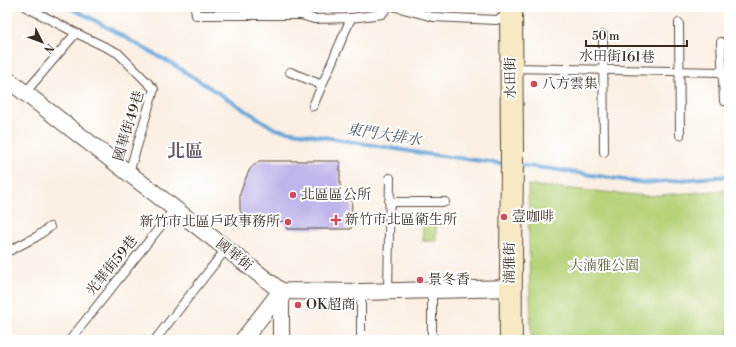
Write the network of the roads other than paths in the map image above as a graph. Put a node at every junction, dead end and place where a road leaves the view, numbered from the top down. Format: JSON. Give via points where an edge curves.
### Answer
{"nodes":[{"id":1,"x":26,"y":7,"type":"edge"},
{"id":2,"x":195,"y":7,"type":"edge"},
{"id":3,"x":388,"y":7,"type":"edge"},
{"id":4,"x":396,"y":7,"type":"edge"},
{"id":5,"x":253,"y":11,"type":"edge"},
{"id":6,"x":301,"y":11,"type":"edge"},
{"id":7,"x":511,"y":11,"type":"edge"},
{"id":8,"x":351,"y":18,"type":"junction"},
{"id":9,"x":679,"y":23,"type":"dead end"},
{"id":10,"x":76,"y":33,"type":"junction"},
{"id":11,"x":602,"y":35,"type":"dead end"},
{"id":12,"x":721,"y":42,"type":"dead end"},
{"id":13,"x":511,"y":68,"type":"junction"},
{"id":14,"x":603,"y":70,"type":"junction"},
{"id":15,"x":679,"y":71,"type":"junction"},
{"id":16,"x":290,"y":72,"type":"dead end"},
{"id":17,"x":722,"y":72,"type":"junction"},
{"id":18,"x":7,"y":78,"type":"edge"},
{"id":19,"x":322,"y":85,"type":"junction"},
{"id":20,"x":25,"y":93,"type":"junction"},
{"id":21,"x":724,"y":101,"type":"dead end"},
{"id":22,"x":313,"y":106,"type":"dead end"},
{"id":23,"x":680,"y":135,"type":"dead end"},
{"id":24,"x":604,"y":152,"type":"dead end"},
{"id":25,"x":129,"y":173,"type":"junction"},
{"id":26,"x":390,"y":178,"type":"dead end"},
{"id":27,"x":512,"y":185,"type":"joint"},
{"id":28,"x":389,"y":202,"type":"junction"},
{"id":29,"x":445,"y":202,"type":"dead end"},
{"id":30,"x":175,"y":208,"type":"junction"},
{"id":31,"x":50,"y":227,"type":"dead end"},
{"id":32,"x":9,"y":249,"type":"edge"},
{"id":33,"x":226,"y":249,"type":"junction"},
{"id":34,"x":510,"y":288,"type":"junction"},
{"id":35,"x":432,"y":290,"type":"junction"},
{"id":36,"x":281,"y":291,"type":"junction"},
{"id":37,"x":361,"y":292,"type":"junction"},
{"id":38,"x":388,"y":292,"type":"junction"},
{"id":39,"x":70,"y":340,"type":"edge"},
{"id":40,"x":156,"y":340,"type":"edge"},
{"id":41,"x":243,"y":340,"type":"edge"},
{"id":42,"x":281,"y":340,"type":"edge"},
{"id":43,"x":361,"y":340,"type":"edge"},
{"id":44,"x":432,"y":340,"type":"edge"},
{"id":45,"x":511,"y":340,"type":"edge"}],
"edges":[{"from":1,"to":10,"type":"lane","name":"國華街49巷"},
{"from":2,"to":5,"type":"lane","via":[[196,15]]},
{"from":3,"to":8,"type":"lane","via":[[382,14]]},
{"from":4,"to":7,"type":"lane","via":[[433,17],[496,20]]},
{"from":5,"to":6,"type":"lane"},
{"from":6,"to":8,"type":"lane","via":[[314,19]]},
{"from":7,"to":13,"type":"street","name":"水田街"},
{"from":8,"to":19,"type":"lane"},
{"from":9,"to":15,"type":"lane"},
{"from":10,"to":20,"type":"lane"},
{"from":10,"to":25,"type":"lane","name":"國華街49巷","via":[[118,52],[154,89]]},
{"from":11,"to":14,"type":"lane"},
{"from":12,"to":17,"type":"lane"},
{"from":13,"to":14,"type":"lane","name":"水田街161巷"},
{"from":13,"to":27,"type":"street","name":"水田街"},
{"from":14,"to":15,"type":"lane","name":"水田街161巷"},
{"from":14,"to":24,"type":"lane"},
{"from":15,"to":17,"type":"lane","name":"水田街161巷"},
{"from":15,"to":23,"type":"lane"},
{"from":16,"to":19,"type":"lane"},
{"from":17,"to":21,"type":"lane"},
{"from":18,"to":20,"type":"street","name":"國華街"},
{"from":19,"to":22,"type":"lane"},
{"from":20,"to":25,"type":"street","name":"國華街"},
{"from":25,"to":30,"type":"street","name":"國華街"},
{"from":26,"to":28,"type":"lane"},
{"from":27,"to":34,"type":"street","name":"湳雅街"},
{"from":28,"to":29,"type":"lane"},
{"from":28,"to":38,"type":"lane"},
{"from":30,"to":33,"type":"street","name":"國華街"},
{"from":30,"to":39,"type":"lane","name":"光華街59巷"},
{"from":31,"to":32,"type":"lane","via":[[36,237]]},
{"from":33,"to":36,"type":"street","name":"國華街"},
{"from":33,"to":40,"type":"lane"},
{"from":34,"to":35,"type":"street"},
{"from":34,"to":45,"type":"street","name":"湳雅街"},
{"from":35,"to":38,"type":"street"},
{"from":35,"to":44,"type":"lane"},
{"from":36,"to":37,"type":"street"},
{"from":36,"to":41,"type":"street"},
{"from":36,"to":42,"type":"street"},
{"from":37,"to":38,"type":"street"},
{"from":37,"to":43,"type":"lane"}]}
